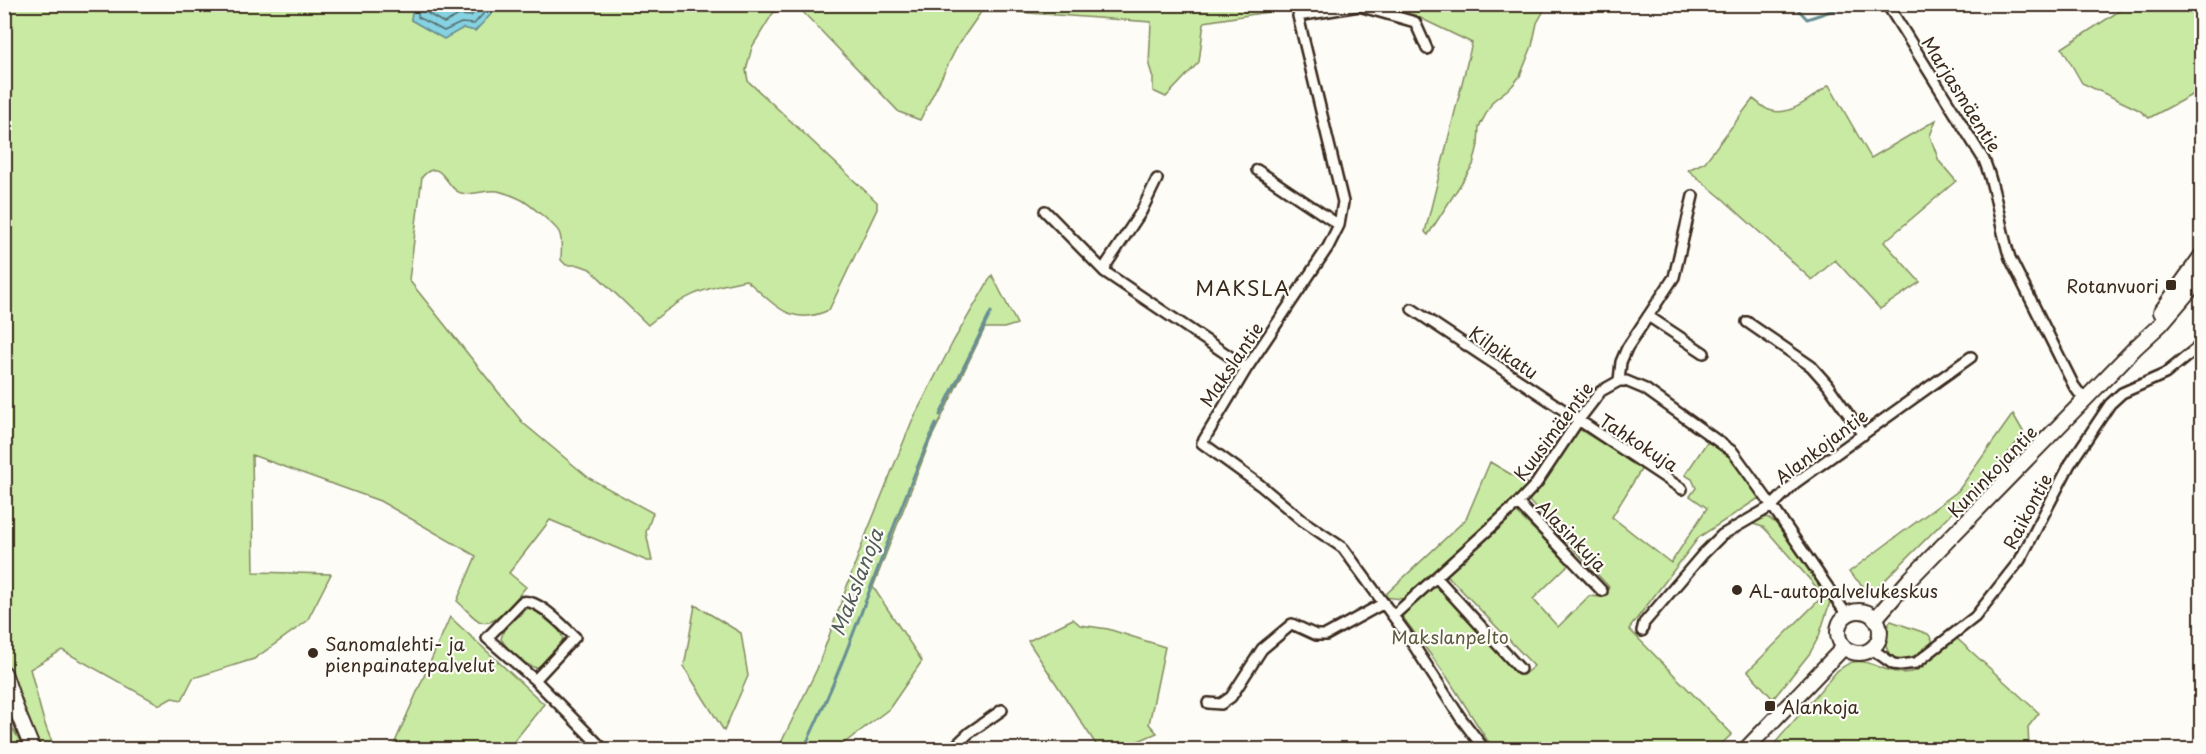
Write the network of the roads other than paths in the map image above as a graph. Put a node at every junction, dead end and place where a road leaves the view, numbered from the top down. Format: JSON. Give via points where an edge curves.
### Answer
{"nodes":[{"id":1,"x":1887,"y":4,"type":"edge"},
{"id":2,"x":1427,"y":49,"type":"dead end"},
{"id":3,"x":1257,"y":170,"type":"dead end"},
{"id":4,"x":1157,"y":179,"type":"dead end"},
{"id":5,"x":1693,"y":196,"type":"dead end"},
{"id":6,"x":1045,"y":211,"type":"dead end"},
{"id":7,"x":1339,"y":225,"type":"junction"},
{"id":8,"x":2202,"y":255,"type":"edge"},
{"id":9,"x":1105,"y":272,"type":"junction"},
{"id":10,"x":2202,"y":276,"type":"edge"},
{"id":11,"x":1412,"y":309,"type":"dead end"},
{"id":12,"x":1648,"y":316,"type":"junction"},
{"id":13,"x":1747,"y":322,"type":"dead end"},
{"id":14,"x":2202,"y":344,"type":"edge"},
{"id":15,"x":2135,"y":348,"type":"junction"},
{"id":16,"x":1704,"y":353,"type":"dead end"},
{"id":17,"x":1971,"y":357,"type":"dead end"},
{"id":18,"x":1247,"y":368,"type":"junction"},
{"id":19,"x":1619,"y":381,"type":"junction"},
{"id":20,"x":2085,"y":401,"type":"junction"},
{"id":21,"x":1578,"y":421,"type":"junction"},
{"id":22,"x":1863,"y":435,"type":"junction"},
{"id":23,"x":1682,"y":489,"type":"dead end"},
{"id":24,"x":1518,"y":503,"type":"junction"},
{"id":25,"x":1772,"y":506,"type":"junction"},
{"id":26,"x":1436,"y":577,"type":"junction"},
{"id":27,"x":1602,"y":591,"type":"dead end"},
{"id":28,"x":1384,"y":603,"type":"junction"},
{"id":29,"x":1847,"y":615,"type":"junction"},
{"id":30,"x":1393,"y":616,"type":"junction"},
{"id":31,"x":1875,"y":619,"type":"junction"},
{"id":32,"x":1642,"y":631,"type":"dead end"},
{"id":33,"x":1844,"y":647,"type":"junction"},
{"id":34,"x":1872,"y":649,"type":"junction"},
{"id":35,"x":1520,"y":669,"type":"dead end"},
{"id":36,"x":4,"y":673,"type":"edge"},
{"id":37,"x":535,"y":680,"type":"junction"},
{"id":38,"x":1208,"y":703,"type":"dead end"},
{"id":39,"x":1002,"y":710,"type":"dead end"},
{"id":40,"x":33,"y":750,"type":"edge"},
{"id":41,"x":604,"y":750,"type":"edge"},
{"id":42,"x":951,"y":750,"type":"edge"},
{"id":43,"x":1485,"y":750,"type":"edge"},
{"id":44,"x":1745,"y":750,"type":"edge"}],
"edges":[{"from":1,"to":20,"type":"street","name":"Marjasmäentie","via":[[1984,159],[2010,258]]},
{"from":2,"to":7,"type":"street","name":"Makslantie","via":[[1415,22],[1359,6],[1298,16],[1342,202]]},
{"from":3,"to":7,"type":"street"},
{"from":4,"to":9,"type":"street"},
{"from":5,"to":12,"type":"street","via":[[1674,277]]},
{"from":6,"to":9,"type":"street"},
{"from":7,"to":18,"type":"street","name":"Makslantie","via":[[1301,290]]},
{"from":8,"to":15,"type":"main road","name":"Kuninkojantie"},
{"from":9,"to":18,"type":"street"},
{"from":10,"to":15,"type":"main road","name":"Kuninkojantie"},
{"from":11,"to":21,"type":"street","name":"Kilpikatu"},
{"from":12,"to":16,"type":"street"},
{"from":12,"to":19,"type":"street","via":[[1627,348]]},
{"from":13,"to":22,"type":"street","via":[[1810,366]]},
{"from":14,"to":34,"type":"street","name":"Raikontie","via":[[2165,374],[2122,393],[2110,404],[2070,464],[2020,560],[1975,617],[1916,663],[1893,664]]},
{"from":15,"to":20,"type":"main road","name":"Kuninkojantie"},
{"from":17,"to":22,"type":"street","name":"Alankojantie"},
{"from":18,"to":28,"type":"street","name":"Makslantie","via":[[1202,443],[1343,548]]},
{"from":19,"to":21,"type":"street","name":"Kuusimäentie","via":[[1601,391]]},
{"from":19,"to":25,"type":"street","name":"Kuusimäentie","via":[[1645,389],[1733,452]]},
{"from":20,"to":31,"type":"main road","name":"Kuninkojantie"},
{"from":21,"to":23,"type":"street","name":"Tahkokuja"},
{"from":21,"to":24,"type":"street","name":"Kuusimäentie","via":[[1536,484]]},
{"from":22,"to":25,"type":"street","name":"Alankojantie","via":[[1796,483]]},
{"from":24,"to":26,"type":"street","name":"Kuusimäentie"},
{"from":24,"to":27,"type":"street","name":"Alasinkuja"},
{"from":25,"to":29,"type":"street","name":"Alankojantie"},
{"from":25,"to":32,"type":"street","via":[[1722,535],[1644,623]]},
{"from":26,"to":30,"type":"street","name":"Kuusimäentie"},
{"from":26,"to":35,"type":"street"},
{"from":28,"to":30,"type":"street","name":"Makslantie"},
{"from":28,"to":38,"type":"street","via":[[1326,635],[1316,635],[1292,624],[1262,649],[1231,698],[1221,704]]},
{"from":29,"to":31,"type":"main road","via":[[1864,612]]},
{"from":29,"to":33,"type":"main road","via":[[1838,634]]},
{"from":30,"to":43,"type":"street","name":"Makslantie"},
{"from":31,"to":34,"type":"main road","via":[[1880,631]]},
{"from":33,"to":34,"type":"main road","via":[[1854,653]]},
{"from":33,"to":44,"type":"main road"},
{"from":36,"to":40,"type":"main road"},
{"from":37,"to":37,"type":"street","via":[[575,637],[527,600],[487,638]]},
{"from":37,"to":41,"type":"street"},
{"from":39,"to":42,"type":"street"}]}
